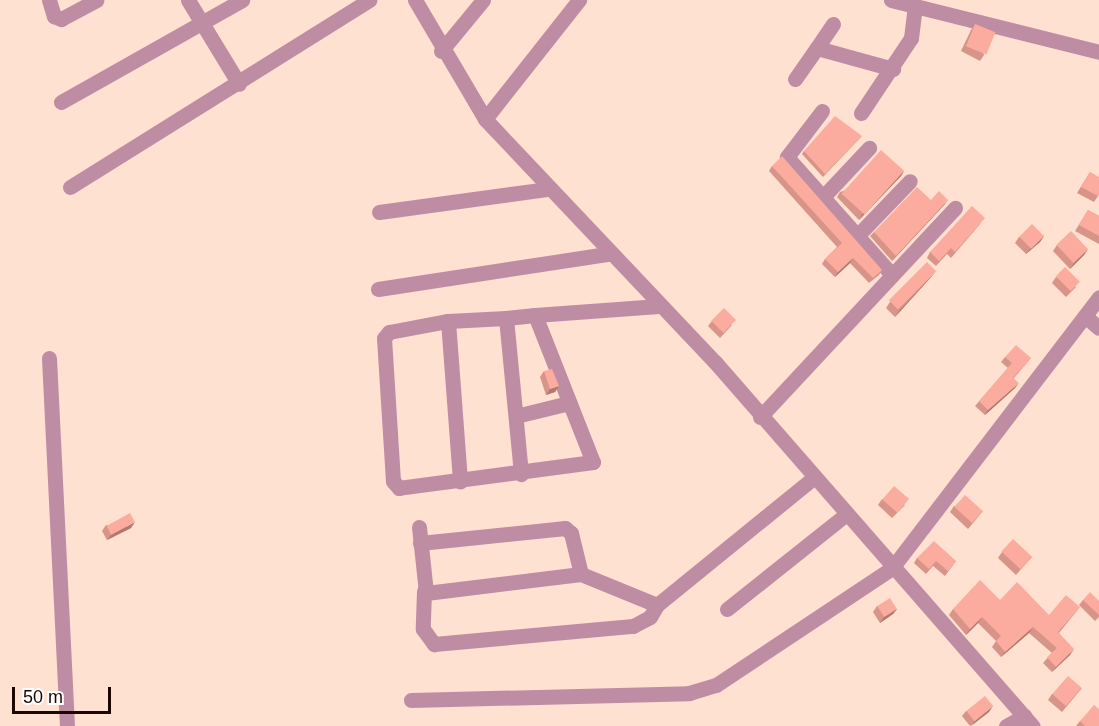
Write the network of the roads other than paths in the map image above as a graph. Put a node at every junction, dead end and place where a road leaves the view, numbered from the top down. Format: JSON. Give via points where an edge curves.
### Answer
{"nodes":[{"id":1,"x":49,"y":0,"type":"edge"},
{"id":2,"x":96,"y":0,"type":"edge"},
{"id":3,"x":188,"y":0,"type":"edge"},
{"id":4,"x":242,"y":0,"type":"edge"},
{"id":5,"x":369,"y":0,"type":"edge"},
{"id":6,"x":415,"y":0,"type":"edge"},
{"id":7,"x":483,"y":0,"type":"edge"},
{"id":8,"x":579,"y":0,"type":"edge"},
{"id":9,"x":891,"y":0,"type":"edge"},
{"id":10,"x":915,"y":6,"type":"junction"},
{"id":11,"x":202,"y":24,"type":"junction"},
{"id":12,"x":833,"y":24,"type":"dead end"},
{"id":13,"x":817,"y":48,"type":"junction"},
{"id":14,"x":441,"y":51,"type":"junction"},
{"id":15,"x":1099,"y":52,"type":"edge"},
{"id":16,"x":893,"y":69,"type":"junction"},
{"id":17,"x":795,"y":79,"type":"dead end"},
{"id":18,"x":239,"y":84,"type":"junction"},
{"id":19,"x":61,"y":102,"type":"dead end"},
{"id":20,"x":822,"y":111,"type":"dead end"},
{"id":21,"x":861,"y":113,"type":"dead end"},
{"id":22,"x":485,"y":119,"type":"junction"},
{"id":23,"x":869,"y":148,"type":"dead end"},
{"id":24,"x":910,"y":181,"type":"dead end"},
{"id":25,"x":70,"y":187,"type":"dead end"},
{"id":26,"x":546,"y":189,"type":"junction"},
{"id":27,"x":822,"y":198,"type":"junction"},
{"id":28,"x":955,"y":208,"type":"dead end"},
{"id":29,"x":380,"y":212,"type":"dead end"},
{"id":30,"x":857,"y":236,"type":"junction"},
{"id":31,"x":608,"y":254,"type":"junction"},
{"id":32,"x":892,"y":275,"type":"junction"},
{"id":33,"x":378,"y":290,"type":"dead end"},
{"id":34,"x":1099,"y":297,"type":"edge"},
{"id":35,"x":659,"y":306,"type":"junction"},
{"id":36,"x":535,"y":315,"type":"junction"},
{"id":37,"x":1085,"y":316,"type":"junction"},
{"id":38,"x":506,"y":318,"type":"junction"},
{"id":39,"x":448,"y":321,"type":"junction"},
{"id":40,"x":1099,"y":328,"type":"edge"},
{"id":41,"x":50,"y":358,"type":"dead end"},
{"id":42,"x":569,"y":403,"type":"junction"},
{"id":43,"x":516,"y":416,"type":"junction"},
{"id":44,"x":760,"y":417,"type":"junction"},
{"id":45,"x":521,"y":474,"type":"junction"},
{"id":46,"x":813,"y":478,"type":"junction"},
{"id":47,"x":460,"y":482,"type":"junction"},
{"id":48,"x":845,"y":515,"type":"junction"},
{"id":49,"x":419,"y":527,"type":"dead end"},
{"id":50,"x":420,"y":543,"type":"junction"},
{"id":51,"x":892,"y":568,"type":"junction"},
{"id":52,"x":581,"y":574,"type":"junction"},
{"id":53,"x":424,"y":591,"type":"junction"},
{"id":54,"x":657,"y":605,"type":"junction"},
{"id":55,"x":727,"y":609,"type":"dead end"},
{"id":56,"x":411,"y":700,"type":"dead end"},
{"id":57,"x":1029,"y":721,"type":"edge"},
{"id":58,"x":67,"y":726,"type":"edge"},
{"id":59,"x":1006,"y":726,"type":"edge"}],
"edges":[{"from":1,"to":2,"type":"street","via":[[54,16],[61,19]]},
{"from":3,"to":11,"type":"street"},
{"from":4,"to":11,"type":"street"},
{"from":5,"to":18,"type":"street"},
{"from":6,"to":14,"type":"street"},
{"from":7,"to":14,"type":"street"},
{"from":8,"to":22,"type":"street"},
{"from":9,"to":10,"type":"street"},
{"from":10,"to":15,"type":"street"},
{"from":10,"to":16,"type":"street","via":[[911,38]]},
{"from":11,"to":18,"type":"street"},
{"from":11,"to":19,"type":"street"},
{"from":12,"to":13,"type":"street"},
{"from":13,"to":16,"type":"street"},
{"from":13,"to":17,"type":"street"},
{"from":14,"to":22,"type":"street"},
{"from":16,"to":21,"type":"street"},
{"from":18,"to":25,"type":"street"},
{"from":20,"to":27,"type":"street","via":[[787,154]]},
{"from":22,"to":26,"type":"street"},
{"from":23,"to":27,"type":"street"},
{"from":24,"to":30,"type":"street"},
{"from":26,"to":29,"type":"street"},
{"from":26,"to":31,"type":"street"},
{"from":27,"to":30,"type":"street"},
{"from":28,"to":32,"type":"street"},
{"from":30,"to":32,"type":"street"},
{"from":31,"to":33,"type":"street"},
{"from":31,"to":35,"type":"street"},
{"from":32,"to":44,"type":"street"},
{"from":34,"to":37,"type":"street"},
{"from":35,"to":36,"type":"street"},
{"from":35,"to":44,"type":"street"},
{"from":36,"to":38,"type":"street"},
{"from":36,"to":42,"type":"street"},
{"from":37,"to":40,"type":"street"},
{"from":37,"to":51,"type":"street"},
{"from":38,"to":39,"type":"street"},
{"from":38,"to":43,"type":"street"},
{"from":39,"to":47,"type":"street"},
{"from":39,"to":47,"type":"street","via":[[385,336],[393,481],[405,490]]},
{"from":41,"to":58,"type":"street"},
{"from":42,"to":43,"type":"street"},
{"from":42,"to":45,"type":"street","via":[[594,460]]},
{"from":43,"to":45,"type":"street"},
{"from":44,"to":46,"type":"street"},
{"from":45,"to":47,"type":"street"},
{"from":46,"to":48,"type":"street"},
{"from":46,"to":54,"type":"street"},
{"from":48,"to":51,"type":"street"},
{"from":48,"to":55,"type":"street"},
{"from":49,"to":50,"type":"street"},
{"from":50,"to":52,"type":"street","via":[[565,528],[572,533]]},
{"from":50,"to":53,"type":"street"},
{"from":51,"to":56,"type":"street","via":[[700,691]]},
{"from":51,"to":57,"type":"street"},
{"from":52,"to":53,"type":"street"},
{"from":52,"to":54,"type":"street"},
{"from":53,"to":54,"type":"street","via":[[423,629],[434,644],[633,626],[650,617]]},
{"from":57,"to":59,"type":"street"}]}
